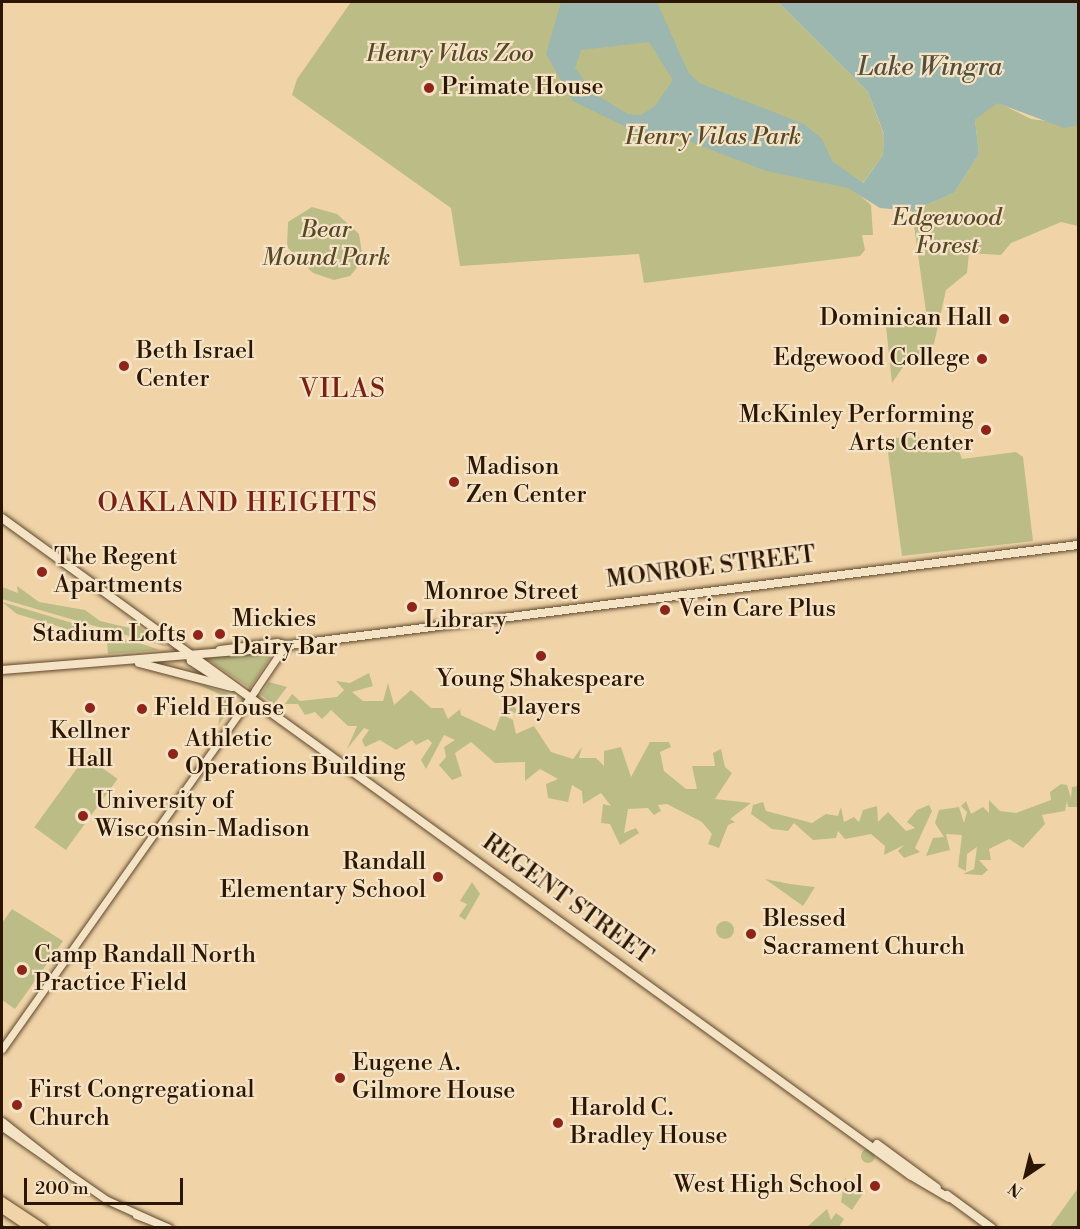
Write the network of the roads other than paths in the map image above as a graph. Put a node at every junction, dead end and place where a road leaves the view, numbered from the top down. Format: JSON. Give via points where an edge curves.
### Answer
{"nodes":[{"id":1,"x":2,"y":518,"type":"edge"},
{"id":2,"x":1078,"y":545,"type":"edge"},
{"id":3,"x":280,"y":643,"type":"junction"},
{"id":4,"x":189,"y":654,"type":"junction"},
{"id":5,"x":163,"y":657,"type":"junction"},
{"id":6,"x":110,"y":661,"type":"junction"},
{"id":7,"x":2,"y":670,"type":"edge"},
{"id":8,"x":204,"y":671,"type":"junction"},
{"id":9,"x":231,"y":683,"type":"junction"},
{"id":10,"x":250,"y":695,"type":"junction"},
{"id":11,"x":2,"y":1048,"type":"edge"},
{"id":12,"x":2,"y":1121,"type":"edge"},
{"id":13,"x":2,"y":1128,"type":"edge"},
{"id":14,"x":73,"y":1177,"type":"junction"},
{"id":15,"x":2,"y":1201,"type":"edge"},
{"id":16,"x":2,"y":1209,"type":"edge"},
{"id":17,"x":30,"y":1227,"type":"edge"},
{"id":18,"x":43,"y":1227,"type":"edge"},
{"id":19,"x":168,"y":1227,"type":"edge"},
{"id":20,"x":992,"y":1227,"type":"edge"}],
"edges":[{"from":1,"to":4,"type":"main road","name":"REGENT STREET"},
{"from":2,"to":3,"type":"main road","name":"MONROE STREET"},
{"from":3,"to":4,"type":"main road","name":"MONROE STREET"},
{"from":3,"to":10,"type":"street","via":[[282,650]]},
{"from":4,"to":5,"type":"main road","name":"MONROE STREET"},
{"from":4,"to":8,"type":"main road","name":"REGENT STREET"},
{"from":4,"to":9,"type":"main road","name":"REGENT STREET"},
{"from":5,"to":6,"type":"main road","name":"MONROE STREET"},
{"from":5,"to":8,"type":"main road","via":[[181,669]]},
{"from":6,"to":7,"type":"main road","name":"MONROE STREET"},
{"from":6,"to":9,"type":"main road","via":[[146,663]]},
{"from":8,"to":9,"type":"main road","name":"REGENT STREET"},
{"from":9,"to":10,"type":"main road","name":"REGENT STREET"},
{"from":10,"to":11,"type":"street"},
{"from":10,"to":20,"type":"main road","name":"REGENT STREET"},
{"from":12,"to":14,"type":"street"},
{"from":13,"to":14,"type":"street"},
{"from":14,"to":19,"type":"street","via":[[116,1204]]},
{"from":15,"to":18,"type":"main road"},
{"from":16,"to":17,"type":"main road"}]}
